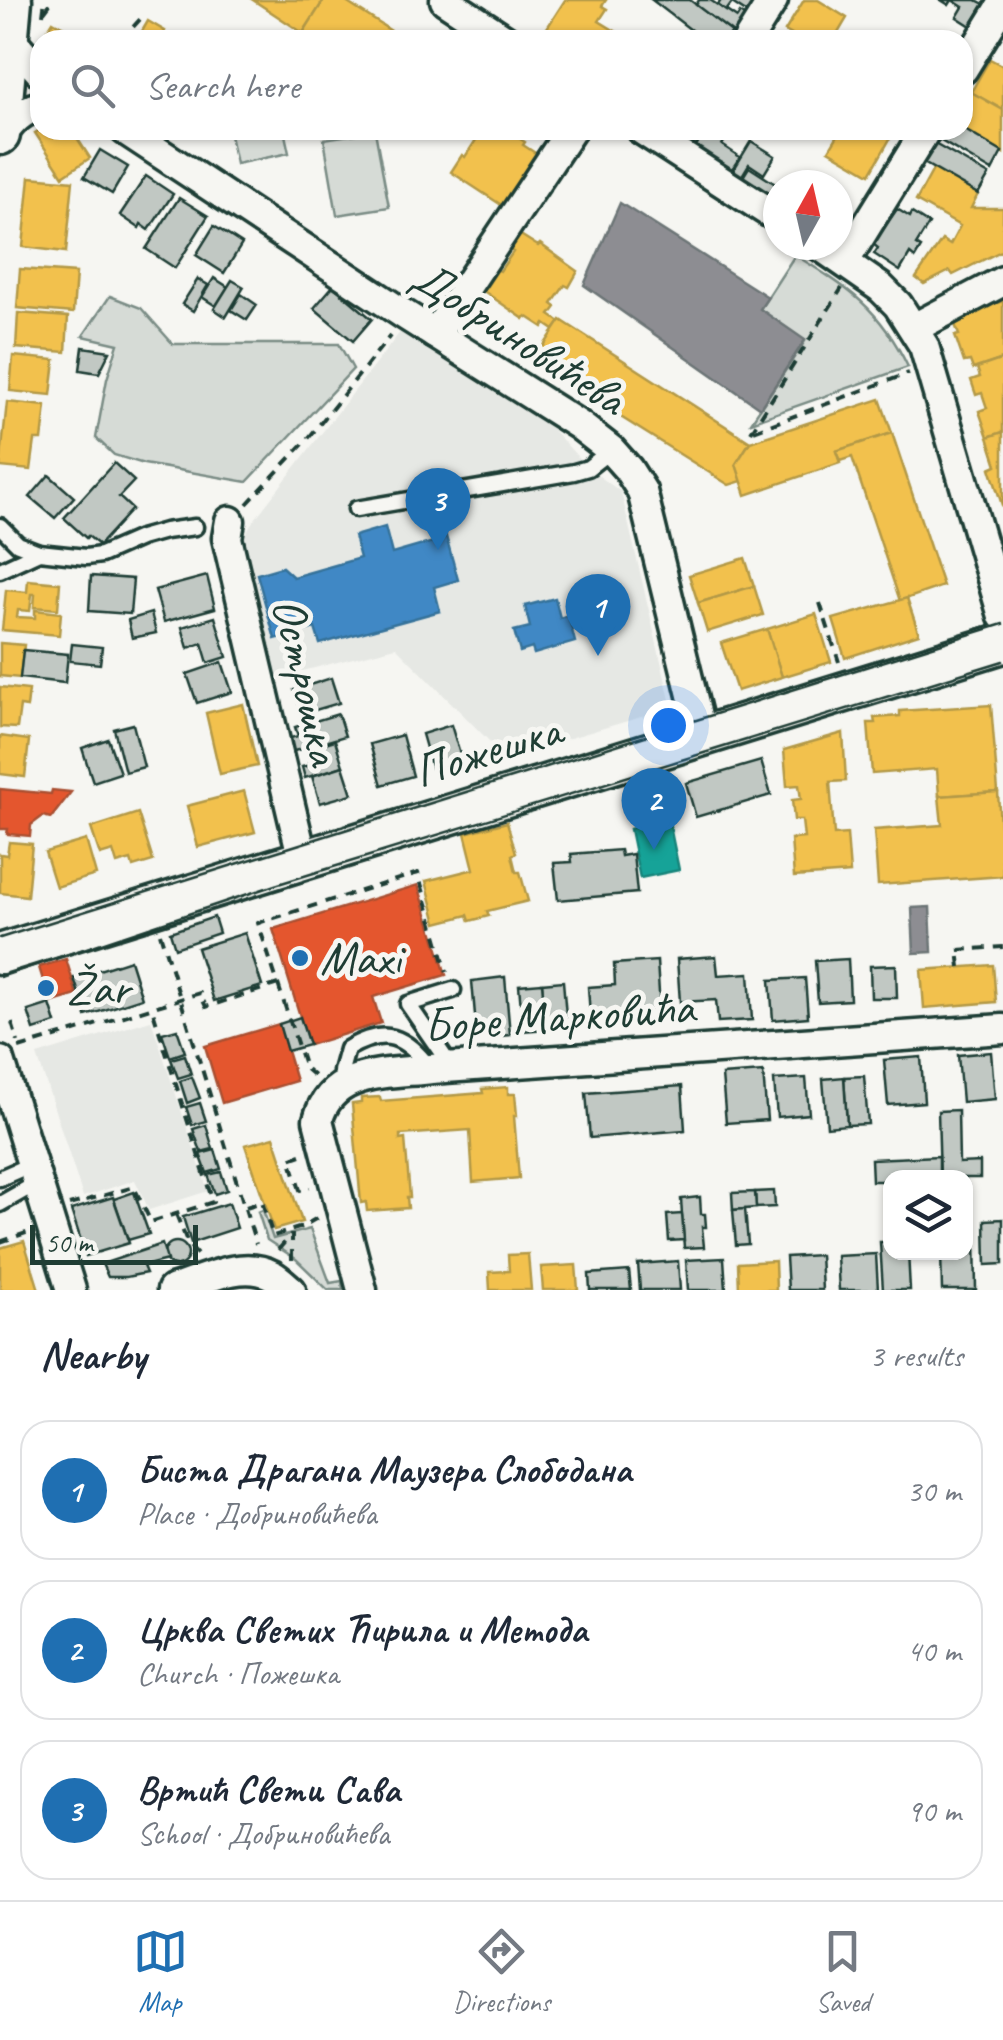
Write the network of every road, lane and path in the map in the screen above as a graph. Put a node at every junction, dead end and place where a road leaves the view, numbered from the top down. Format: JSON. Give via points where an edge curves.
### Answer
{"nodes":[{"id":1,"x":53,"y":0,"type":"edge"},
{"id":2,"x":445,"y":0,"type":"edge"},
{"id":3,"x":773,"y":0,"type":"edge"},
{"id":4,"x":1003,"y":4,"type":"edge"},
{"id":5,"x":145,"y":14,"type":"dead end"},
{"id":6,"x":15,"y":20,"type":"edge"},
{"id":7,"x":131,"y":30,"type":"edge"},
{"id":8,"x":491,"y":30,"type":"edge"},
{"id":9,"x":754,"y":30,"type":"edge"},
{"id":10,"x":30,"y":51,"type":"edge"},
{"id":11,"x":973,"y":53,"type":"edge"},
{"id":12,"x":30,"y":109,"type":"edge"},
{"id":13,"x":0,"y":137,"type":"edge"},
{"id":14,"x":140,"y":140,"type":"edge"},
{"id":15,"x":563,"y":140,"type":"edge"},
{"id":16,"x":657,"y":140,"type":"edge"},
{"id":17,"x":920,"y":140,"type":"edge"},
{"id":18,"x":763,"y":208,"type":"edge"},
{"id":19,"x":835,"y":260,"type":"edge"},
{"id":20,"x":846,"y":271,"type":"junction"},
{"id":21,"x":1003,"y":281,"type":"edge"},
{"id":22,"x":396,"y":328,"type":"dead end"},
{"id":23,"x":914,"y":328,"type":"junction"},
{"id":24,"x":435,"y":334,"type":"junction"},
{"id":25,"x":914,"y":372,"type":"dead end"},
{"id":26,"x":611,"y":450,"type":"junction"},
{"id":27,"x":356,"y":509,"type":"dead end"},
{"id":28,"x":230,"y":521,"type":"joint"},
{"id":29,"x":0,"y":526,"type":"edge"},
{"id":30,"x":195,"y":527,"type":"dead end"},
{"id":31,"x":39,"y":552,"type":"junction"},
{"id":32,"x":0,"y":570,"type":"edge"},
{"id":33,"x":820,"y":603,"type":"dead end"},
{"id":34,"x":1003,"y":616,"type":"edge"},
{"id":35,"x":1003,"y":643,"type":"edge"},
{"id":36,"x":839,"y":662,"type":"dead end"},
{"id":37,"x":702,"y":736,"type":"junction"},
{"id":38,"x":303,"y":860,"type":"junction"},
{"id":39,"x":163,"y":942,"type":"dead end"},
{"id":40,"x":1003,"y":947,"type":"edge"},
{"id":41,"x":0,"y":954,"type":"edge"},
{"id":42,"x":960,"y":967,"type":"dead end"},
{"id":43,"x":278,"y":984,"type":"junction"},
{"id":44,"x":452,"y":990,"type":"joint"},
{"id":45,"x":181,"y":999,"type":"junction"},
{"id":46,"x":152,"y":1008,"type":"junction"},
{"id":47,"x":12,"y":1023,"type":"dead end"},
{"id":48,"x":1003,"y":1028,"type":"edge"},
{"id":49,"x":0,"y":1061,"type":"edge"},
{"id":50,"x":441,"y":1068,"type":"junction"},
{"id":51,"x":340,"y":1088,"type":"junction"},
{"id":52,"x":298,"y":1156,"type":"dead end"},
{"id":53,"x":34,"y":1174,"type":"junction"},
{"id":54,"x":0,"y":1178,"type":"edge"},
{"id":55,"x":296,"y":1178,"type":"junction"},
{"id":56,"x":289,"y":1180,"type":"dead end"},
{"id":57,"x":308,"y":1188,"type":"dead end"},
{"id":58,"x":0,"y":1204,"type":"edge"},
{"id":59,"x":65,"y":1206,"type":"dead end"},
{"id":60,"x":246,"y":1207,"type":"junction"},
{"id":61,"x":176,"y":1214,"type":"junction"},
{"id":62,"x":308,"y":1224,"type":"dead end"},
{"id":63,"x":38,"y":1229,"type":"dead end"},
{"id":64,"x":292,"y":1232,"type":"junction"},
{"id":65,"x":0,"y":1242,"type":"edge"},
{"id":66,"x":256,"y":1247,"type":"dead end"},
{"id":67,"x":274,"y":1254,"type":"dead end"},
{"id":68,"x":202,"y":1261,"type":"dead end"},
{"id":69,"x":292,"y":1277,"type":"edge"},
{"id":70,"x":71,"y":1290,"type":"edge"},
{"id":71,"x":172,"y":1290,"type":"edge"},
{"id":72,"x":362,"y":1290,"type":"edge"}],
"edges":[{"from":1,"to":6,"type":"path"},
{"from":2,"to":8,"type":"street"},
{"from":3,"to":9,"type":"street"},
{"from":4,"to":11,"type":"street"},
{"from":5,"to":7,"type":"path"},
{"from":6,"to":10,"type":"street"},
{"from":6,"to":13,"type":"main road"},
{"from":12,"to":13,"type":"street"},
{"from":14,"to":24,"type":"street","name":"Добриновићева"},
{"from":15,"to":24,"type":"street"},
{"from":16,"to":18,"type":"street"},
{"from":17,"to":20,"type":"street"},
{"from":19,"to":20,"type":"street"},
{"from":20,"to":23,"type":"street","via":[[881,288]]},
{"from":20,"to":25,"type":"path","via":[[751,432]]},
{"from":21,"to":23,"type":"street"},
{"from":22,"to":28,"type":"path","via":[[308,440]]},
{"from":23,"to":34,"type":"street"},
{"from":24,"to":26,"type":"street","name":"Добриновићева"},
{"from":26,"to":27,"type":"lane","via":[[574,472]]},
{"from":26,"to":37,"type":"street","name":"Добриновићева","via":[[642,491]]},
{"from":28,"to":38,"type":"street","name":"Острошка","via":[[227,538]]},
{"from":29,"to":31,"type":"lane"},
{"from":30,"to":31,"type":"lane","via":[[95,556]]},
{"from":31,"to":32,"type":"lane"},
{"from":33,"to":36,"type":"path"},
{"from":35,"to":37,"type":"main road","name":"Пожешка"},
{"from":37,"to":38,"type":"main road","name":"Пожешка"},
{"from":38,"to":41,"type":"main road","name":"Пожешка"},
{"from":39,"to":45,"type":"path"},
{"from":40,"to":42,"type":"path","via":[[958,950]]},
{"from":43,"to":44,"type":"path","via":[[258,923],[418,873]]},
{"from":43,"to":45,"type":"path","via":[[206,1007],[200,993]]},
{"from":43,"to":51,"type":"path","via":[[305,1068]]},
{"from":44,"to":50,"type":"lane","via":[[408,1004]]},
{"from":45,"to":46,"type":"path"},
{"from":45,"to":60,"type":"path"},
{"from":46,"to":47,"type":"path","via":[[19,1048]]},
{"from":46,"to":61,"type":"path","via":[[213,1202]]},
{"from":48,"to":50,"type":"street","name":"Боре Марковића"},
{"from":49,"to":53,"type":"street"},
{"from":50,"to":51,"type":"street","name":"Боре Марковића","via":[[363,1077]]},
{"from":50,"to":51,"type":"lane","via":[[412,1045],[374,1037],[347,1049]]},
{"from":51,"to":72,"type":"street","via":[[322,1105],[318,1120]]},
{"from":52,"to":55,"type":"path","via":[[290,1159]]},
{"from":53,"to":54,"type":"lane"},
{"from":53,"to":58,"type":"lane"},
{"from":53,"to":70,"type":"street"},
{"from":55,"to":56,"type":"path"},
{"from":55,"to":57,"type":"path","via":[[300,1190]]},
{"from":59,"to":61,"type":"path","via":[[134,1187],[150,1222]]},
{"from":60,"to":64,"type":"path","via":[[262,1202],[273,1236]]},
{"from":60,"to":66,"type":"path"},
{"from":61,"to":68,"type":"path"},
{"from":62,"to":64,"type":"path"},
{"from":63,"to":65,"type":"path"},
{"from":64,"to":67,"type":"path"},
{"from":64,"to":69,"type":"path"},
{"from":69,"to":71,"type":"street","via":[[236,1270]]}]}
